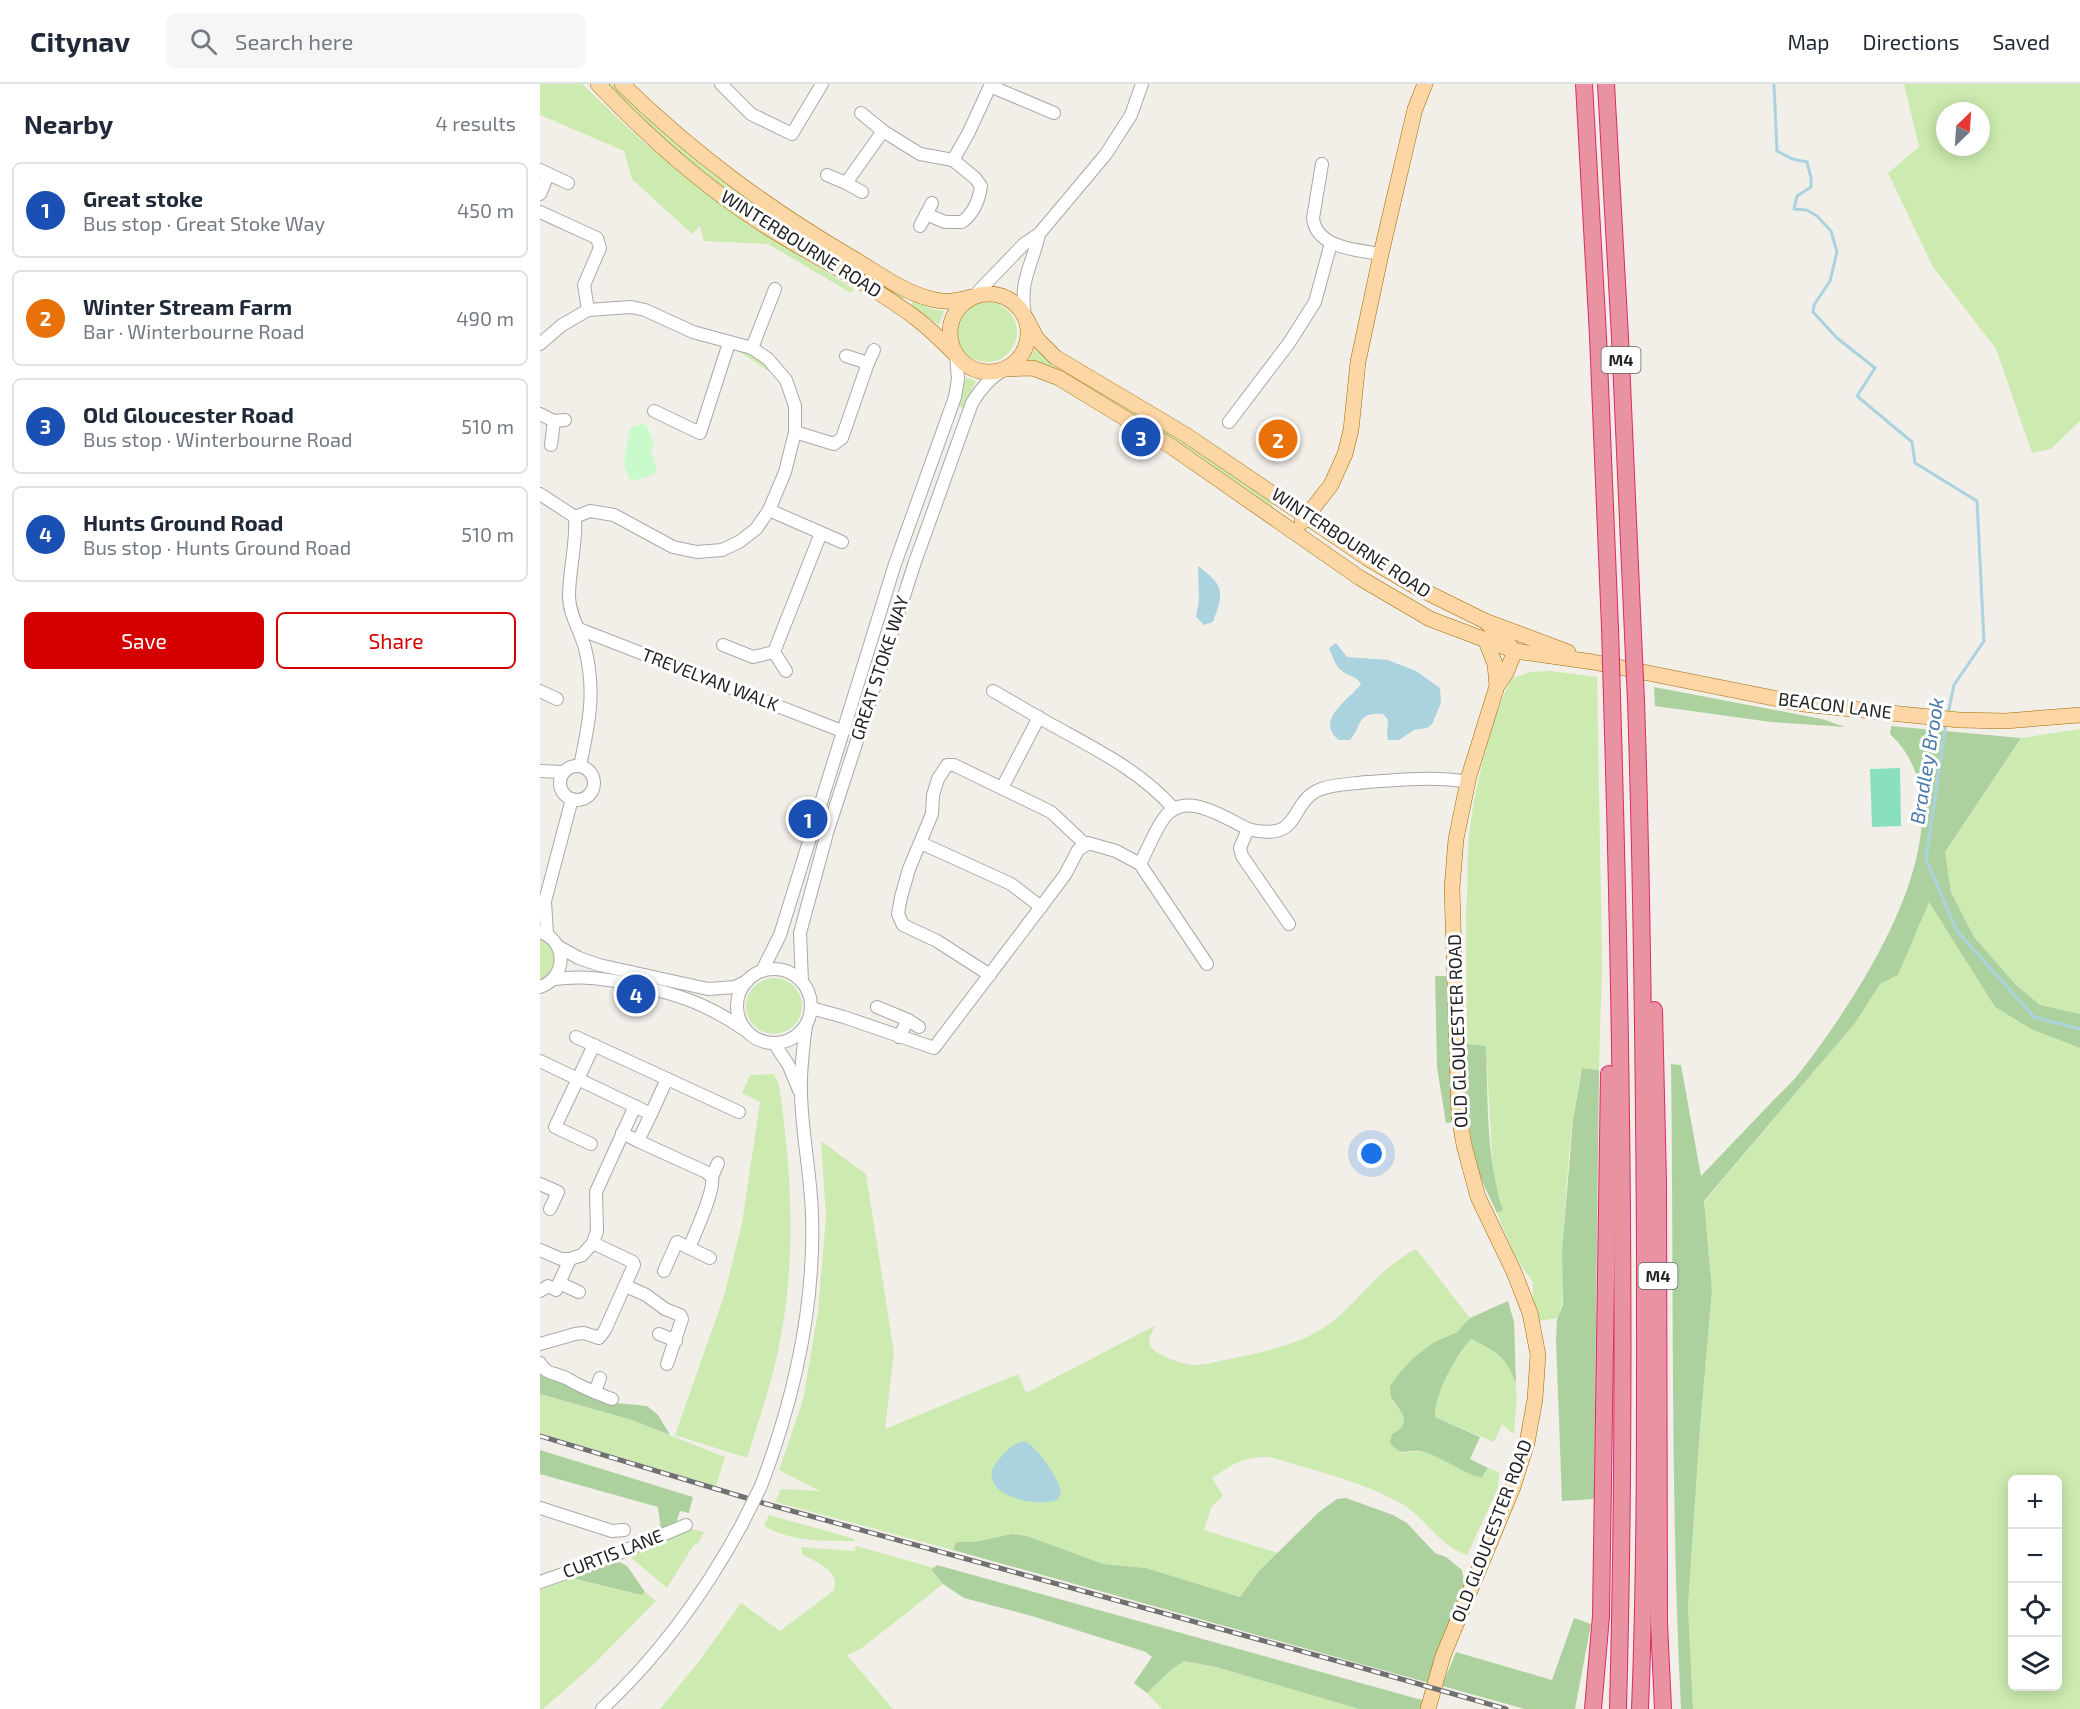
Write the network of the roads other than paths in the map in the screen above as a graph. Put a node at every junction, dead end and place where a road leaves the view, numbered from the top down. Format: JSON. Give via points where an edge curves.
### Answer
{"nodes":[{"id":1,"x":598,"y":84,"type":"edge"},
{"id":2,"x":622,"y":84,"type":"edge"},
{"id":3,"x":721,"y":84,"type":"edge"},
{"id":4,"x":822,"y":84,"type":"edge"},
{"id":5,"x":1142,"y":84,"type":"edge"},
{"id":6,"x":1425,"y":84,"type":"edge"},
{"id":7,"x":1584,"y":84,"type":"edge"},
{"id":8,"x":1606,"y":84,"type":"edge"},
{"id":9,"x":990,"y":85,"type":"edge"},
{"id":10,"x":1048,"y":106,"type":"dead end"},
{"id":11,"x":861,"y":113,"type":"dead end"},
{"id":12,"x":883,"y":131,"type":"junction"},
{"id":13,"x":953,"y":160,"type":"junction"},
{"id":14,"x":1322,"y":164,"type":"dead end"},
{"id":15,"x":544,"y":172,"type":"edge"},
{"id":16,"x":827,"y":175,"type":"dead end"},
{"id":17,"x":568,"y":183,"type":"dead end"},
{"id":18,"x":846,"y":183,"type":"junction"},
{"id":19,"x":862,"y":192,"type":"dead end"},
{"id":20,"x":540,"y":194,"type":"edge"},
{"id":21,"x":540,"y":212,"type":"edge"},
{"id":22,"x":926,"y":214,"type":"dead end"},
{"id":23,"x":1039,"y":234,"type":"junction"},
{"id":24,"x":1331,"y":243,"type":"junction"},
{"id":25,"x":1381,"y":254,"type":"junction"},
{"id":26,"x":775,"y":288,"type":"dead end"},
{"id":27,"x":973,"y":297,"type":"junction"},
{"id":28,"x":588,"y":310,"type":"junction"},
{"id":29,"x":1025,"y":317,"type":"junction"},
{"id":30,"x":729,"y":343,"type":"junction"},
{"id":31,"x":540,"y":344,"type":"edge"},
{"id":32,"x":752,"y":348,"type":"junction"},
{"id":33,"x":874,"y":350,"type":"dead end"},
{"id":34,"x":955,"y":354,"type":"junction"},
{"id":35,"x":846,"y":356,"type":"dead end"},
{"id":36,"x":868,"y":363,"type":"junction"},
{"id":37,"x":1004,"y":370,"type":"junction"},
{"id":38,"x":654,"y":411,"type":"dead end"},
{"id":39,"x":540,"y":414,"type":"edge"},
{"id":40,"x":1229,"y":422,"type":"dead end"},
{"id":41,"x":795,"y":432,"type":"junction"},
{"id":42,"x":551,"y":445,"type":"dead end"},
{"id":43,"x":540,"y":494,"type":"edge"},
{"id":44,"x":769,"y":510,"type":"junction"},
{"id":45,"x":1307,"y":515,"type":"junction"},
{"id":46,"x":575,"y":518,"type":"junction"},
{"id":47,"x":821,"y":532,"type":"junction"},
{"id":48,"x":1296,"y":532,"type":"junction"},
{"id":49,"x":842,"y":542,"type":"dead end"},
{"id":50,"x":1485,"y":621,"type":"junction"},
{"id":51,"x":579,"y":629,"type":"junction"},
{"id":52,"x":1486,"y":641,"type":"junction"},
{"id":53,"x":723,"y":645,"type":"dead end"},
{"id":54,"x":1515,"y":651,"type":"junction"},
{"id":55,"x":774,"y":652,"type":"junction"},
{"id":56,"x":1593,"y":662,"type":"junction"},
{"id":57,"x":786,"y":671,"type":"dead end"},
{"id":58,"x":1497,"y":686,"type":"junction"},
{"id":59,"x":540,"y":691,"type":"edge"},
{"id":60,"x":993,"y":691,"type":"dead end"},
{"id":61,"x":557,"y":699,"type":"dead end"},
{"id":62,"x":2080,"y":715,"type":"edge"},
{"id":63,"x":1039,"y":717,"type":"junction"},
{"id":64,"x":842,"y":731,"type":"junction"},
{"id":65,"x":580,"y":766,"type":"junction"},
{"id":66,"x":564,"y":772,"type":"junction"},
{"id":67,"x":540,"y":773,"type":"edge"},
{"id":68,"x":1468,"y":782,"type":"junction"},
{"id":69,"x":560,"y":786,"type":"junction"},
{"id":70,"x":1002,"y":788,"type":"junction"},
{"id":71,"x":572,"y":799,"type":"junction"},
{"id":72,"x":1174,"y":809,"type":"junction"},
{"id":73,"x":1248,"y":829,"type":"junction"},
{"id":74,"x":921,"y":843,"type":"junction"},
{"id":75,"x":1641,"y":844,"type":"junction"},
{"id":76,"x":1086,"y":845,"type":"junction"},
{"id":77,"x":1140,"y":864,"type":"junction"},
{"id":78,"x":542,"y":905,"type":"edge"},
{"id":79,"x":1041,"y":908,"type":"junction"},
{"id":80,"x":1289,"y":924,"type":"dead end"},
{"id":81,"x":543,"y":933,"type":"edge"},
{"id":82,"x":1619,"y":937,"type":"junction"},
{"id":83,"x":559,"y":947,"type":"junction"},
{"id":84,"x":1207,"y":964,"type":"dead end"},
{"id":85,"x":762,"y":971,"type":"junction"},
{"id":86,"x":990,"y":975,"type":"junction"},
{"id":87,"x":554,"y":979,"type":"junction"},
{"id":88,"x":748,"y":981,"type":"junction"},
{"id":89,"x":802,"y":982,"type":"junction"},
{"id":90,"x":540,"y":987,"type":"edge"},
{"id":91,"x":877,"y":1007,"type":"dead end"},
{"id":92,"x":811,"y":1008,"type":"junction"},
{"id":93,"x":908,"y":1020,"type":"junction"},
{"id":94,"x":806,"y":1026,"type":"junction"},
{"id":95,"x":919,"y":1027,"type":"dead end"},
{"id":96,"x":746,"y":1031,"type":"junction"},
{"id":97,"x":576,"y":1036,"type":"dead end"},
{"id":98,"x":898,"y":1037,"type":"junction"},
{"id":99,"x":774,"y":1043,"type":"junction"},
{"id":100,"x":594,"y":1045,"type":"junction"},
{"id":101,"x":540,"y":1061,"type":"edge"},
{"id":102,"x":667,"y":1078,"type":"junction"},
{"id":103,"x":577,"y":1080,"type":"junction"},
{"id":104,"x":801,"y":1094,"type":"junction"},
{"id":105,"x":635,"y":1106,"type":"junction"},
{"id":106,"x":739,"y":1112,"type":"dead end"},
{"id":107,"x":651,"y":1114,"type":"junction"},
{"id":108,"x":622,"y":1133,"type":"junction"},
{"id":109,"x":638,"y":1141,"type":"junction"},
{"id":110,"x":591,"y":1144,"type":"dead end"},
{"id":111,"x":718,"y":1163,"type":"dead end"},
{"id":112,"x":709,"y":1174,"type":"junction"},
{"id":113,"x":540,"y":1184,"type":"edge"},
{"id":114,"x":550,"y":1209,"type":"dead end"},
{"id":115,"x":593,"y":1243,"type":"junction"},
{"id":116,"x":689,"y":1248,"type":"junction"},
{"id":117,"x":540,"y":1250,"type":"edge"},
{"id":118,"x":710,"y":1258,"type":"dead end"},
{"id":119,"x":570,"y":1259,"type":"junction"},
{"id":120,"x":664,"y":1271,"type":"dead end"},
{"id":121,"x":559,"y":1283,"type":"junction"},
{"id":122,"x":626,"y":1286,"type":"junction"},
{"id":123,"x":540,"y":1292,"type":"edge"},
{"id":124,"x":579,"y":1292,"type":"dead end"},
{"id":125,"x":659,"y":1334,"type":"dead end"},
{"id":126,"x":676,"y":1341,"type":"junction"},
{"id":127,"x":541,"y":1344,"type":"edge"},
{"id":128,"x":540,"y":1362,"type":"edge"},
{"id":129,"x":667,"y":1364,"type":"dead end"},
{"id":130,"x":600,"y":1378,"type":"dead end"},
{"id":131,"x":595,"y":1392,"type":"junction"},
{"id":132,"x":612,"y":1399,"type":"dead end"},
{"id":133,"x":1622,"y":1460,"type":"junction"},
{"id":134,"x":540,"y":1508,"type":"edge"},
{"id":135,"x":686,"y":1525,"type":"dead end"},
{"id":136,"x":624,"y":1530,"type":"dead end"},
{"id":137,"x":540,"y":1582,"type":"edge"},
{"id":138,"x":602,"y":1709,"type":"edge"},
{"id":139,"x":1428,"y":1709,"type":"edge"},
{"id":140,"x":1593,"y":1709,"type":"edge"},
{"id":141,"x":1598,"y":1709,"type":"edge"},
{"id":142,"x":1618,"y":1709,"type":"edge"},
{"id":143,"x":1640,"y":1709,"type":"edge"},
{"id":144,"x":1663,"y":1709,"type":"edge"}],
"edges":[{"from":1,"to":34,"type":"main road","name":"WINTERBOURNE ROAD","via":[[647,134],[713,189],[759,222],[904,310]]},
{"from":2,"to":27,"type":"main road","name":"WINTERBOURNE ROAD","via":[[715,167],[823,241],[921,296],[949,302]]},
{"from":3,"to":4,"type":"street","via":[[751,114],[792,134]]},
{"from":5,"to":23,"type":"street","via":[[1131,115],[1115,142]]},
{"from":6,"to":25,"type":"main road","via":[[1415,109]]},
{"from":7,"to":82,"type":"highway","number":"M4","bridge":true,"via":[[1610,628]]},
{"from":8,"to":75,"type":"highway","number":"M4","bridge":true},
{"from":9,"to":10,"type":"street"},
{"from":9,"to":13,"type":"street"},
{"from":11,"to":12,"type":"street"},
{"from":12,"to":13,"type":"street","via":[[920,154]]},
{"from":12,"to":18,"type":"street"},
{"from":13,"to":22,"type":"street","via":[[981,186],[973,212],[962,222],[952,224]]},
{"from":14,"to":24,"type":"street","via":[[1313,218],[1320,236]]},
{"from":15,"to":17,"type":"street"},
{"from":15,"to":20,"type":"street"},
{"from":16,"to":18,"type":"street"},
{"from":18,"to":19,"type":"street"},
{"from":21,"to":28,"type":"street","via":[[597,238],[600,248],[584,285]]},
{"from":23,"to":27,"type":"street","via":[[1024,244]]},
{"from":23,"to":29,"type":"street","via":[[1024,277]]},
{"from":24,"to":25,"type":"street"},
{"from":24,"to":40,"type":"street","via":[[1315,302]]},
{"from":25,"to":45,"type":"main road","via":[[1358,362],[1346,454],[1330,485]]},
{"from":26,"to":32,"type":"street"},
{"from":27,"to":29,"type":"main road","via":[[998,294],[1018,306]]},
{"from":27,"to":34,"type":"main road","via":[[955,312],[951,321],[949,332]]},
{"from":28,"to":30,"type":"street","via":[[645,310]]},
{"from":28,"to":31,"type":"street"},
{"from":29,"to":37,"type":"main road","via":[[1028,342],[1015,363]]},
{"from":29,"to":45,"type":"main road","name":"WINTERBOURNE ROAD","via":[[1037,339],[1055,357],[1186,435]]},
{"from":30,"to":32,"type":"street"},
{"from":30,"to":38,"type":"street","via":[[700,433]]},
{"from":32,"to":41,"type":"street","via":[[786,380],[795,406]]},
{"from":33,"to":36,"type":"street"},
{"from":34,"to":37,"type":"main road","via":[[976,371]]},
{"from":34,"to":64,"type":"street","name":"GREAT STOKE WAY","via":[[955,396],[894,567]]},
{"from":35,"to":36,"type":"street"},
{"from":36,"to":41,"type":"street","via":[[839,442],[834,444]]},
{"from":37,"to":48,"type":"main road","name":"WINTERBOURNE ROAD","via":[[1033,368],[1059,378],[1172,447]]},
{"from":37,"to":89,"type":"street","name":"GREAT STOKE WAY","via":[[981,389],[966,416],[908,584],[827,833],[800,933]]},
{"from":39,"to":42,"type":"street","via":[[560,420]]},
{"from":41,"to":44,"type":"street","via":[[785,472]]},
{"from":43,"to":46,"type":"street"},
{"from":44,"to":46,"type":"street","via":[[756,529],[739,542],[722,550],[697,552],[673,547],[614,515],[590,511]]},
{"from":44,"to":47,"type":"street"},
{"from":45,"to":48,"type":"main road"},
{"from":45,"to":50,"type":"main road","name":"WINTERBOURNE ROAD","via":[[1418,588]]},
{"from":46,"to":51,"type":"street","via":[[569,596]]},
{"from":47,"to":49,"type":"street"},
{"from":47,"to":55,"type":"street"},
{"from":48,"to":52,"type":"main road","name":"WINTERBOURNE ROAD","via":[[1360,578],[1430,619]]},
{"from":50,"to":54,"type":"main road"},
{"from":50,"to":56,"type":"main road","name":"WINTERBOURNE ROAD"},
{"from":51,"to":64,"type":"street","name":"TREVELYAN WALK"},
{"from":51,"to":65,"type":"street","via":[[591,675],[591,716]]},
{"from":52,"to":54,"type":"main road","name":"WINTERBOURNE ROAD"},
{"from":52,"to":58,"type":"main road","name":"OLD GLOUCESTER ROAD","via":[[1496,664]]},
{"from":53,"to":55,"type":"street","via":[[753,657]]},
{"from":54,"to":56,"type":"main road","name":"WINTERBOURNE ROAD"},
{"from":54,"to":58,"type":"main road","name":"OLD GLOUCESTER ROAD"},
{"from":55,"to":57,"type":"street"},
{"from":56,"to":62,"type":"main road","name":"BEACON LANE","via":[[1803,704],[2005,722]]},
{"from":58,"to":68,"type":"main road","name":"OLD GLOUCESTER ROAD"},
{"from":59,"to":61,"type":"street"},
{"from":60,"to":63,"type":"street"},
{"from":63,"to":70,"type":"street"},
{"from":63,"to":72,"type":"street","via":[[1132,770]]},
{"from":64,"to":85,"type":"street","name":"GREAT STOKE WAY","via":[[780,936]]},
{"from":65,"to":66,"type":"street"},
{"from":65,"to":71,"type":"street","via":[[592,776],[593,786],[585,797]]},
{"from":66,"to":67,"type":"street"},
{"from":66,"to":69,"type":"street"},
{"from":67,"to":69,"type":"street"},
{"from":68,"to":73,"type":"street","via":[[1440,778],[1336,785],[1308,797],[1286,827],[1265,833]]},
{"from":68,"to":139,"type":"main road","name":"OLD GLOUCESTER ROAD","via":[[1456,839],[1452,888],[1459,1116],[1478,1197],[1530,1312],[1538,1355],[1527,1443],[1513,1487],[1443,1656]]},
{"from":69,"to":71,"type":"street"},
{"from":70,"to":74,"type":"street","via":[[947,765],[933,795],[932,814]]},
{"from":70,"to":76,"type":"street","via":[[1051,812]]},
{"from":71,"to":78,"type":"street"},
{"from":72,"to":73,"type":"street","via":[[1196,805]]},
{"from":72,"to":77,"type":"street","via":[[1165,817]]},
{"from":73,"to":80,"type":"street","via":[[1240,848],[1242,856]]},
{"from":74,"to":79,"type":"street","via":[[1011,884]]},
{"from":74,"to":86,"type":"street","via":[[901,897],[898,914],[903,925],[937,941]]},
{"from":75,"to":143,"type":"highway","number":"M4","via":[[1646,1416]]},
{"from":75,"to":144,"type":"highway","number":"M4","via":[[1652,916]]},
{"from":76,"to":77,"type":"street","via":[[1116,851]]},
{"from":76,"to":79,"type":"street","via":[[1078,850]]},
{"from":77,"to":84,"type":"street"},
{"from":78,"to":81,"type":"street"},
{"from":79,"to":86,"type":"street"},
{"from":81,"to":83,"type":"street"},
{"from":82,"to":133,"type":"highway","number":"M4"},
{"from":82,"to":140,"type":"highway","number":"M4","via":[[1610,1011],[1604,1532]]},
{"from":83,"to":87,"type":"street","via":[[561,964]]},
{"from":83,"to":88,"type":"street","via":[[599,965],[708,989],[735,987]]},
{"from":85,"to":88,"type":"street"},
{"from":85,"to":89,"type":"street","via":[[783,971]]},
{"from":86,"to":98,"type":"street","via":[[934,1048]]},
{"from":87,"to":90,"type":"street"},
{"from":87,"to":96,"type":"street","via":[[596,977],[672,993],[721,1014]]},
{"from":88,"to":96,"type":"street","via":[[738,1000],[738,1015]]},
{"from":89,"to":92,"type":"street"},
{"from":91,"to":93,"type":"street"},
{"from":92,"to":94,"type":"street"},
{"from":92,"to":98,"type":"street"},
{"from":93,"to":95,"type":"street"},
{"from":93,"to":98,"type":"street"},
{"from":94,"to":99,"type":"street","via":[[792,1038]]},
{"from":94,"to":104,"type":"street"},
{"from":96,"to":99,"type":"street"},
{"from":97,"to":100,"type":"street"},
{"from":99,"to":104,"type":"street"},
{"from":100,"to":102,"type":"street"},
{"from":100,"to":103,"type":"street"},
{"from":101,"to":103,"type":"street"},
{"from":102,"to":106,"type":"street"},
{"from":102,"to":107,"type":"street"},
{"from":103,"to":105,"type":"street"},
{"from":103,"to":110,"type":"street","via":[[555,1127]]},
{"from":104,"to":138,"type":"street","bridge":true,"via":[[811,1193],[810,1296],[795,1380],[775,1450],[741,1526],[706,1587],[643,1668]]},
{"from":105,"to":107,"type":"street"},
{"from":105,"to":108,"type":"street"},
{"from":107,"to":109,"type":"street"},
{"from":108,"to":109,"type":"street"},
{"from":108,"to":115,"type":"street","via":[[596,1192],[597,1231]]},
{"from":109,"to":112,"type":"street"},
{"from":111,"to":112,"type":"street"},
{"from":112,"to":116,"type":"street","via":[[713,1187]]},
{"from":113,"to":114,"type":"street","via":[[558,1192]]},
{"from":115,"to":119,"type":"street","via":[[582,1255]]},
{"from":115,"to":122,"type":"street","via":[[633,1262]]},
{"from":116,"to":118,"type":"street"},
{"from":116,"to":120,"type":"street","via":[[677,1242]]},
{"from":117,"to":119,"type":"street"},
{"from":119,"to":121,"type":"street"},
{"from":121,"to":123,"type":"street","via":[[556,1290],[548,1287]]},
{"from":121,"to":124,"type":"street"},
{"from":122,"to":126,"type":"street","via":[[680,1315],[682,1323]]},
{"from":122,"to":127,"type":"street","via":[[599,1338],[584,1333]]},
{"from":125,"to":126,"type":"street"},
{"from":126,"to":129,"type":"street"},
{"from":127,"to":128,"type":"street"},
{"from":128,"to":131,"type":"street","via":[[548,1373]]},
{"from":130,"to":131,"type":"street"},
{"from":131,"to":132,"type":"street"},
{"from":133,"to":141,"type":"highway","number":"M4","via":[[1611,1540]]},
{"from":133,"to":142,"type":"highway","number":"M4"},
{"from":134,"to":136,"type":"street","via":[[612,1532]]},
{"from":135,"to":137,"type":"street","name":"CURTIS LANE"}]}
